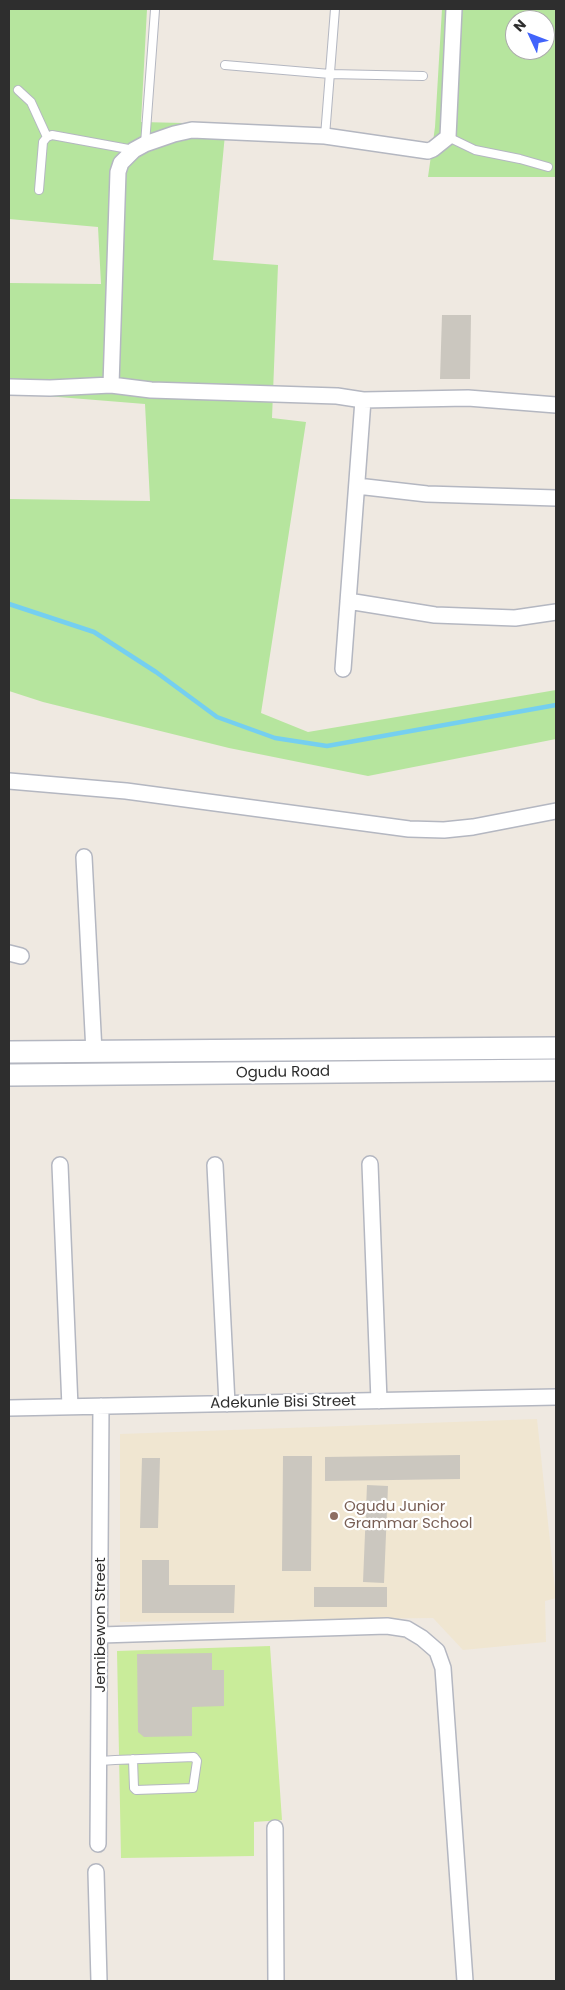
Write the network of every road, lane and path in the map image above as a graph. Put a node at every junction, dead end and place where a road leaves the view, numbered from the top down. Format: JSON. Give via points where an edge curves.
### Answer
{"nodes":[{"id":1,"x":335,"y":9,"type":"edge"},
{"id":2,"x":454,"y":9,"type":"edge"},
{"id":3,"x":155,"y":10,"type":"edge"},
{"id":4,"x":225,"y":65,"type":"dead end"},
{"id":5,"x":330,"y":74,"type":"junction"},
{"id":6,"x":424,"y":76,"type":"dead end"},
{"id":7,"x":18,"y":90,"type":"dead end"},
{"id":8,"x":325,"y":136,"type":"junction"},
{"id":9,"x":47,"y":137,"type":"junction"},
{"id":10,"x":448,"y":137,"type":"junction"},
{"id":11,"x":139,"y":147,"type":"junction"},
{"id":12,"x":548,"y":167,"type":"dead end"},
{"id":13,"x":39,"y":190,"type":"dead end"},
{"id":14,"x":111,"y":385,"type":"junction"},
{"id":15,"x":9,"y":387,"type":"edge"},
{"id":16,"x":363,"y":400,"type":"junction"},
{"id":17,"x":556,"y":405,"type":"edge"},
{"id":18,"x":357,"y":486,"type":"junction"},
{"id":19,"x":556,"y":498,"type":"edge"},
{"id":20,"x":348,"y":601,"type":"junction"},
{"id":21,"x":556,"y":612,"type":"edge"},
{"id":22,"x":343,"y":669,"type":"dead end"},
{"id":23,"x":9,"y":781,"type":"edge"},
{"id":24,"x":556,"y":811,"type":"edge"},
{"id":25,"x":84,"y":857,"type":"dead end"},
{"id":26,"x":556,"y":1048,"type":"edge"},
{"id":27,"x":213,"y":1051,"type":"junction"},
{"id":28,"x":9,"y":1052,"type":"edge"},
{"id":29,"x":94,"y":1052,"type":"junction"},
{"id":30,"x":556,"y":1070,"type":"edge"},
{"id":31,"x":212,"y":1074,"type":"junction"},
{"id":32,"x":9,"y":1075,"type":"edge"},
{"id":33,"x":370,"y":1164,"type":"dead end"},
{"id":34,"x":60,"y":1165,"type":"dead end"},
{"id":35,"x":215,"y":1165,"type":"dead end"},
{"id":36,"x":556,"y":1397,"type":"edge"},
{"id":37,"x":379,"y":1401,"type":"junction"},
{"id":38,"x":227,"y":1404,"type":"junction"},
{"id":39,"x":101,"y":1406,"type":"junction"},
{"id":40,"x":70,"y":1407,"type":"junction"},
{"id":41,"x":9,"y":1408,"type":"edge"},
{"id":42,"x":100,"y":1635,"type":"junction"},
{"id":43,"x":133,"y":1759,"type":"junction"},
{"id":44,"x":100,"y":1761,"type":"junction"},
{"id":45,"x":275,"y":1828,"type":"dead end"},
{"id":46,"x":98,"y":1844,"type":"dead end"},
{"id":47,"x":96,"y":1872,"type":"dead end"},
{"id":48,"x":99,"y":1981,"type":"edge"},
{"id":49,"x":276,"y":1981,"type":"edge"},
{"id":50,"x":465,"y":1981,"type":"edge"}],
"edges":[{"from":1,"to":5,"type":"lane"},
{"from":2,"to":10,"type":"street"},
{"from":3,"to":11,"type":"lane"},
{"from":4,"to":5,"type":"lane"},
{"from":5,"to":6,"type":"lane"},
{"from":5,"to":8,"type":"lane"},
{"from":7,"to":9,"type":"lane","via":[[31,102]]},
{"from":8,"to":10,"type":"street","via":[[428,151]]},
{"from":8,"to":11,"type":"street","via":[[192,130]]},
{"from":9,"to":11,"type":"lane","via":[[52,135]]},
{"from":9,"to":13,"type":"lane","via":[[43,142]]},
{"from":10,"to":12,"type":"lane","via":[[475,150]]},
{"from":11,"to":14,"type":"street","via":[[121,163],[118,172]]},
{"from":14,"to":15,"type":"street"},
{"from":14,"to":16,"type":"street","via":[[151,390],[337,396]]},
{"from":16,"to":17,"type":"street","via":[[468,398]]},
{"from":16,"to":18,"type":"street"},
{"from":18,"to":19,"type":"street","via":[[427,494]]},
{"from":18,"to":20,"type":"street"},
{"from":20,"to":21,"type":"street","via":[[435,615],[515,618]]},
{"from":20,"to":22,"type":"street"},
{"from":23,"to":24,"type":"street","via":[[126,791],[409,829],[473,827]]},
{"from":25,"to":29,"type":"street"},
{"from":26,"to":27,"type":"main road","name":"Ogudu Road"},
{"from":27,"to":29,"type":"main road","name":"Ogudu Road"},
{"from":27,"to":31,"type":"main road"},
{"from":28,"to":29,"type":"main road","name":"Ogudu Road"},
{"from":30,"to":31,"type":"main road","name":"Ogudu Road"},
{"from":31,"to":32,"type":"main road","name":"Ogudu Road"},
{"from":33,"to":37,"type":"street"},
{"from":34,"to":40,"type":"street"},
{"from":35,"to":38,"type":"street"},
{"from":36,"to":37,"type":"street","name":"Adekunle Bisi Street"},
{"from":37,"to":38,"type":"street","name":"Adekunle Bisi Street"},
{"from":38,"to":39,"type":"street","name":"Adekunle Bisi Street"},
{"from":39,"to":40,"type":"street","name":"Adekunle Bisi Street"},
{"from":39,"to":42,"type":"street","name":"Jemibewon Street"},
{"from":40,"to":41,"type":"street","name":"Adekunle Bisi Street"},
{"from":42,"to":44,"type":"street","name":"Jemibewon Street"},
{"from":42,"to":50,"type":"street","via":[[387,1626],[407,1629],[437,1651],[443,1668]]},
{"from":43,"to":43,"type":"lane","via":[[194,1757],[197,1761],[193,1788],[136,1790]]},
{"from":43,"to":44,"type":"lane"},
{"from":44,"to":46,"type":"street","name":"Jemibewon Street"},
{"from":45,"to":49,"type":"street"},
{"from":47,"to":48,"type":"street"}]}
